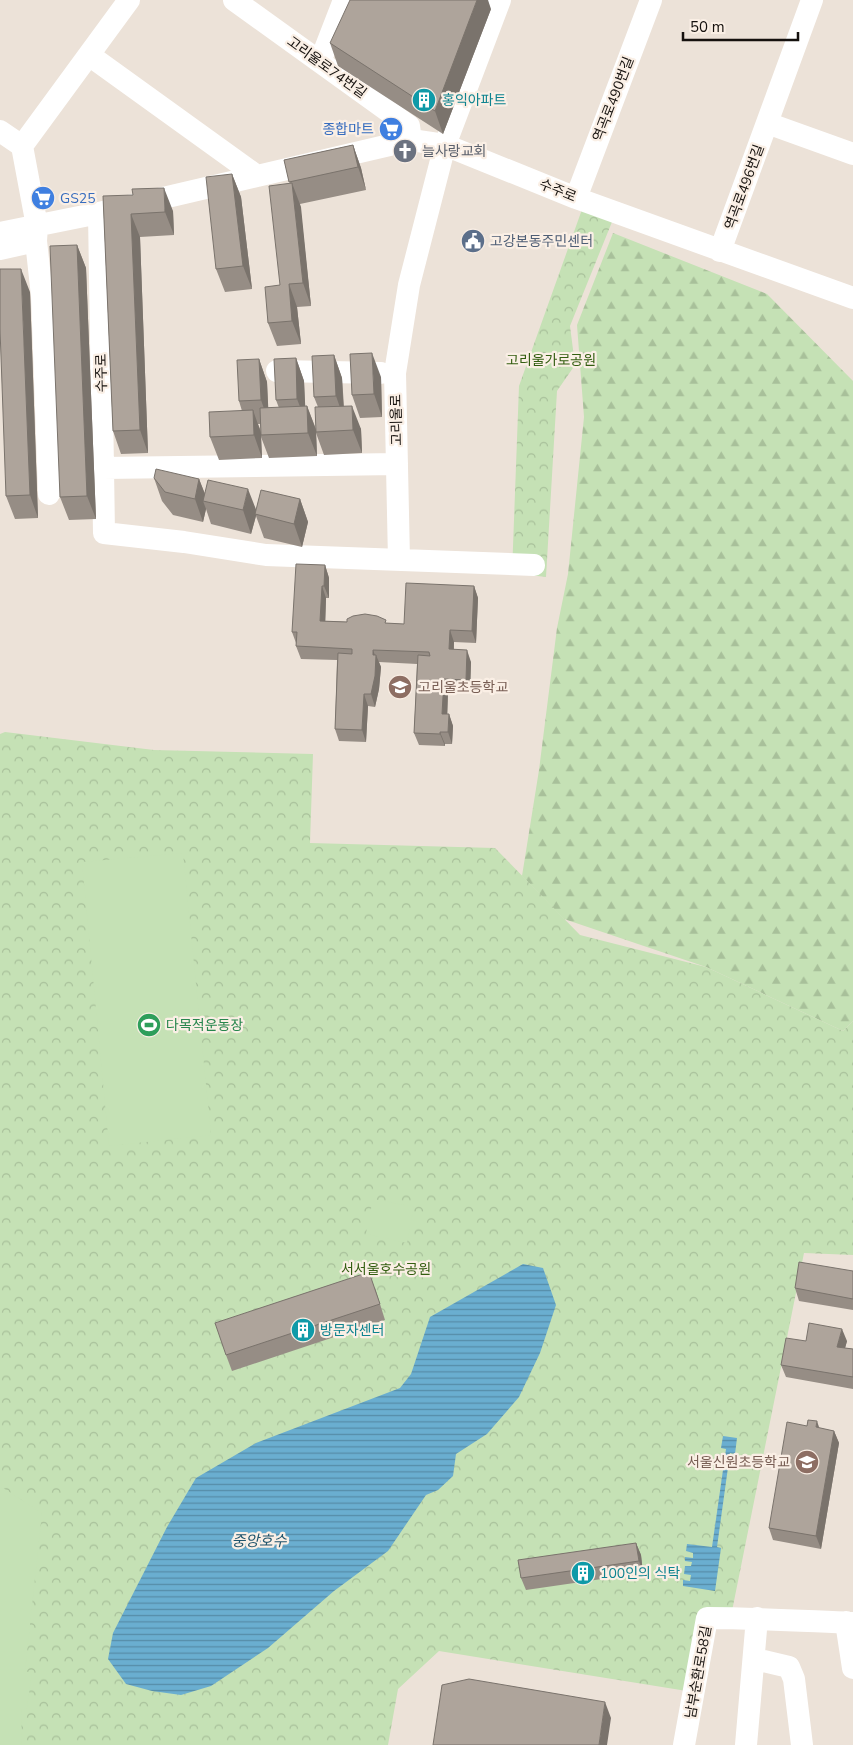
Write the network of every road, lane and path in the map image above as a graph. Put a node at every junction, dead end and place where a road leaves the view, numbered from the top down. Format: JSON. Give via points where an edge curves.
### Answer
{"nodes":[{"id":1,"x":129,"y":0,"type":"edge"},
{"id":2,"x":236,"y":0,"type":"edge"},
{"id":3,"x":344,"y":0,"type":"edge"},
{"id":4,"x":500,"y":0,"type":"edge"},
{"id":5,"x":651,"y":0,"type":"edge"},
{"id":6,"x":812,"y":0,"type":"edge"},
{"id":7,"x":89,"y":55,"type":"junction"},
{"id":8,"x":320,"y":62,"type":"junction"},
{"id":9,"x":767,"y":123,"type":"junction"},
{"id":10,"x":0,"y":131,"type":"edge"},
{"id":11,"x":411,"y":140,"type":"junction"},
{"id":12,"x":445,"y":145,"type":"junction"},
{"id":13,"x":22,"y":146,"type":"junction"},
{"id":14,"x":853,"y":154,"type":"edge"},
{"id":15,"x":257,"y":176,"type":"junction"},
{"id":16,"x":576,"y":198,"type":"junction"},
{"id":17,"x":99,"y":213,"type":"junction"},
{"id":18,"x":0,"y":233,"type":"edge"},
{"id":19,"x":36,"y":234,"type":"junction"},
{"id":20,"x":0,"y":249,"type":"edge"},
{"id":21,"x":720,"y":251,"type":"junction"},
{"id":22,"x":853,"y":298,"type":"edge"},
{"id":23,"x":277,"y":371,"type":"edge"},
{"id":24,"x":395,"y":373,"type":"junction"},
{"id":25,"x":397,"y":464,"type":"junction"},
{"id":26,"x":103,"y":468,"type":"junction"},
{"id":27,"x":49,"y":494,"type":"dead end"},
{"id":28,"x":399,"y":560,"type":"junction"},
{"id":29,"x":534,"y":565,"type":"dead end"},
{"id":30,"x":757,"y":1618,"type":"junction"},
{"id":31,"x":849,"y":1622,"type":"edge"},
{"id":32,"x":755,"y":1659,"type":"junction"},
{"id":33,"x":853,"y":1668,"type":"edge"},
{"id":34,"x":684,"y":1745,"type":"edge"},
{"id":35,"x":746,"y":1745,"type":"edge"},
{"id":36,"x":802,"y":1745,"type":"edge"}],
"edges":[{"from":1,"to":7,"type":"street"},
{"from":2,"to":8,"type":"street","name":"고리울로74번길"},
{"from":3,"to":8,"type":"street"},
{"from":4,"to":12,"type":"street","name":"고리울로"},
{"from":5,"to":16,"type":"street","name":"역곡로490번길"},
{"from":6,"to":9,"type":"street","name":"역곡로496번길"},
{"from":7,"to":13,"type":"street"},
{"from":7,"to":15,"type":"street"},
{"from":8,"to":11,"type":"street","name":"고리울로74번길","via":[[409,126]]},
{"from":9,"to":14,"type":"street"},
{"from":9,"to":21,"type":"street","name":"역곡로496번길"},
{"from":10,"to":13,"type":"street"},
{"from":11,"to":12,"type":"street","name":"수주로"},
{"from":11,"to":15,"type":"street","name":"수주로"},
{"from":12,"to":16,"type":"street","name":"수주로"},
{"from":12,"to":24,"type":"street","name":"고리울로","via":[[409,285]]},
{"from":13,"to":19,"type":"street"},
{"from":15,"to":17,"type":"street","name":"수주로"},
{"from":16,"to":21,"type":"street","name":"수주로"},
{"from":17,"to":19,"type":"street","name":"수주로"},
{"from":17,"to":26,"type":"street","name":"수주로"},
{"from":18,"to":19,"type":"street","name":"수주로"},
{"from":19,"to":20,"type":"street"},
{"from":19,"to":27,"type":"street","via":[[42,296]]},
{"from":21,"to":22,"type":"street","name":"수주로"},
{"from":23,"to":24,"type":"street"},
{"from":24,"to":25,"type":"street","name":"고리울로"},
{"from":25,"to":26,"type":"street"},
{"from":25,"to":28,"type":"street","name":"고리울로"},
{"from":26,"to":28,"type":"street","name":"수주로","via":[[104,532],[266,555]]},
{"from":28,"to":29,"type":"street"},
{"from":30,"to":31,"type":"street","name":"남부순환로58길"},
{"from":30,"to":32,"type":"street"},
{"from":30,"to":34,"type":"street","name":"남부순환로58길","via":[[707,1618]]},
{"from":31,"to":33,"type":"street","name":"남부순환로58길"},
{"from":32,"to":35,"type":"street"},
{"from":32,"to":36,"type":"street","via":[[789,1667],[794,1679]]}]}
